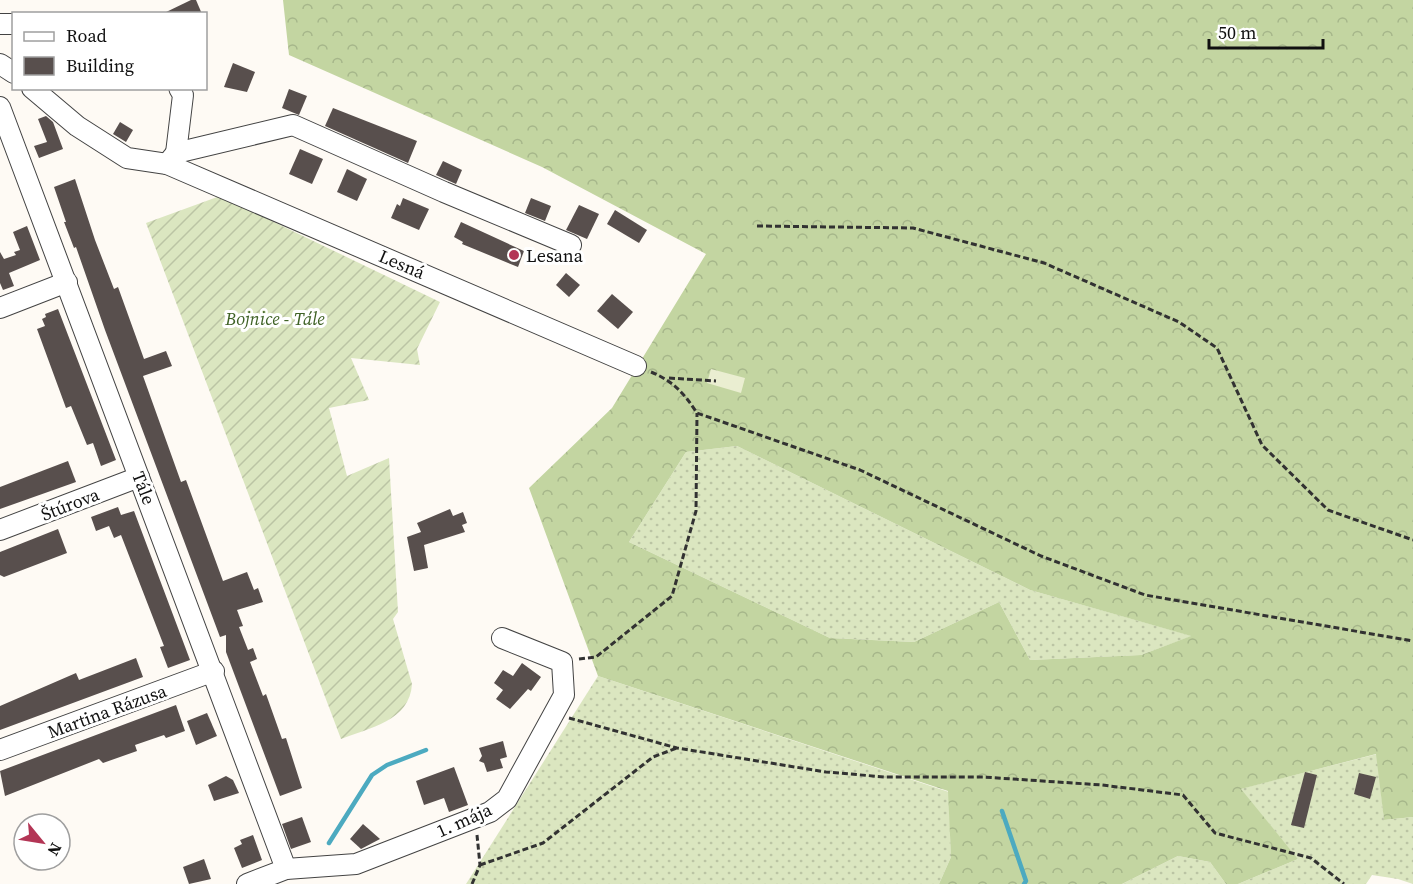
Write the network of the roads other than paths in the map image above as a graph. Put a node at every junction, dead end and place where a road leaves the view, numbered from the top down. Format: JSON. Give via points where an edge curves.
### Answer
{"nodes":[{"id":1,"x":34,"y":90,"type":"edge"},
{"id":2,"x":180,"y":90,"type":"edge"},
{"id":3,"x":0,"y":107,"type":"edge"},
{"id":4,"x":172,"y":159,"type":"junction"},
{"id":5,"x":571,"y":245,"type":"dead end"},
{"id":6,"x":67,"y":282,"type":"junction"},
{"id":7,"x":0,"y":308,"type":"edge"},
{"id":8,"x":636,"y":366,"type":"dead end"},
{"id":9,"x":139,"y":477,"type":"junction"},
{"id":10,"x":0,"y":530,"type":"edge"},
{"id":11,"x":502,"y":638,"type":"dead end"},
{"id":12,"x":213,"y":671,"type":"junction"},
{"id":13,"x":0,"y":750,"type":"edge"},
{"id":14,"x":286,"y":869,"type":"junction"},
{"id":15,"x":247,"y":884,"type":"edge"}],
"edges":[{"from":1,"to":4,"type":"street","name":"Lesná","via":[[77,126],[127,158]]},
{"from":2,"to":4,"type":"street","via":[[183,95]]},
{"from":3,"to":6,"type":"street","name":"Tále"},
{"from":4,"to":5,"type":"street","name":"Lesná","via":[[292,125]]},
{"from":4,"to":8,"type":"street","name":"Lesná"},
{"from":6,"to":7,"type":"street"},
{"from":6,"to":9,"type":"street","name":"Tále"},
{"from":9,"to":10,"type":"street","name":"Štúrova"},
{"from":9,"to":12,"type":"street","name":"Tále"},
{"from":11,"to":14,"type":"street","name":"1. mája","via":[[562,662],[564,695],[507,799],[490,812],[356,864]]},
{"from":12,"to":13,"type":"street","name":"Martina Rázusa"},
{"from":12,"to":14,"type":"street","name":"Tále"},
{"from":14,"to":15,"type":"street","name":"1. mája"}]}
